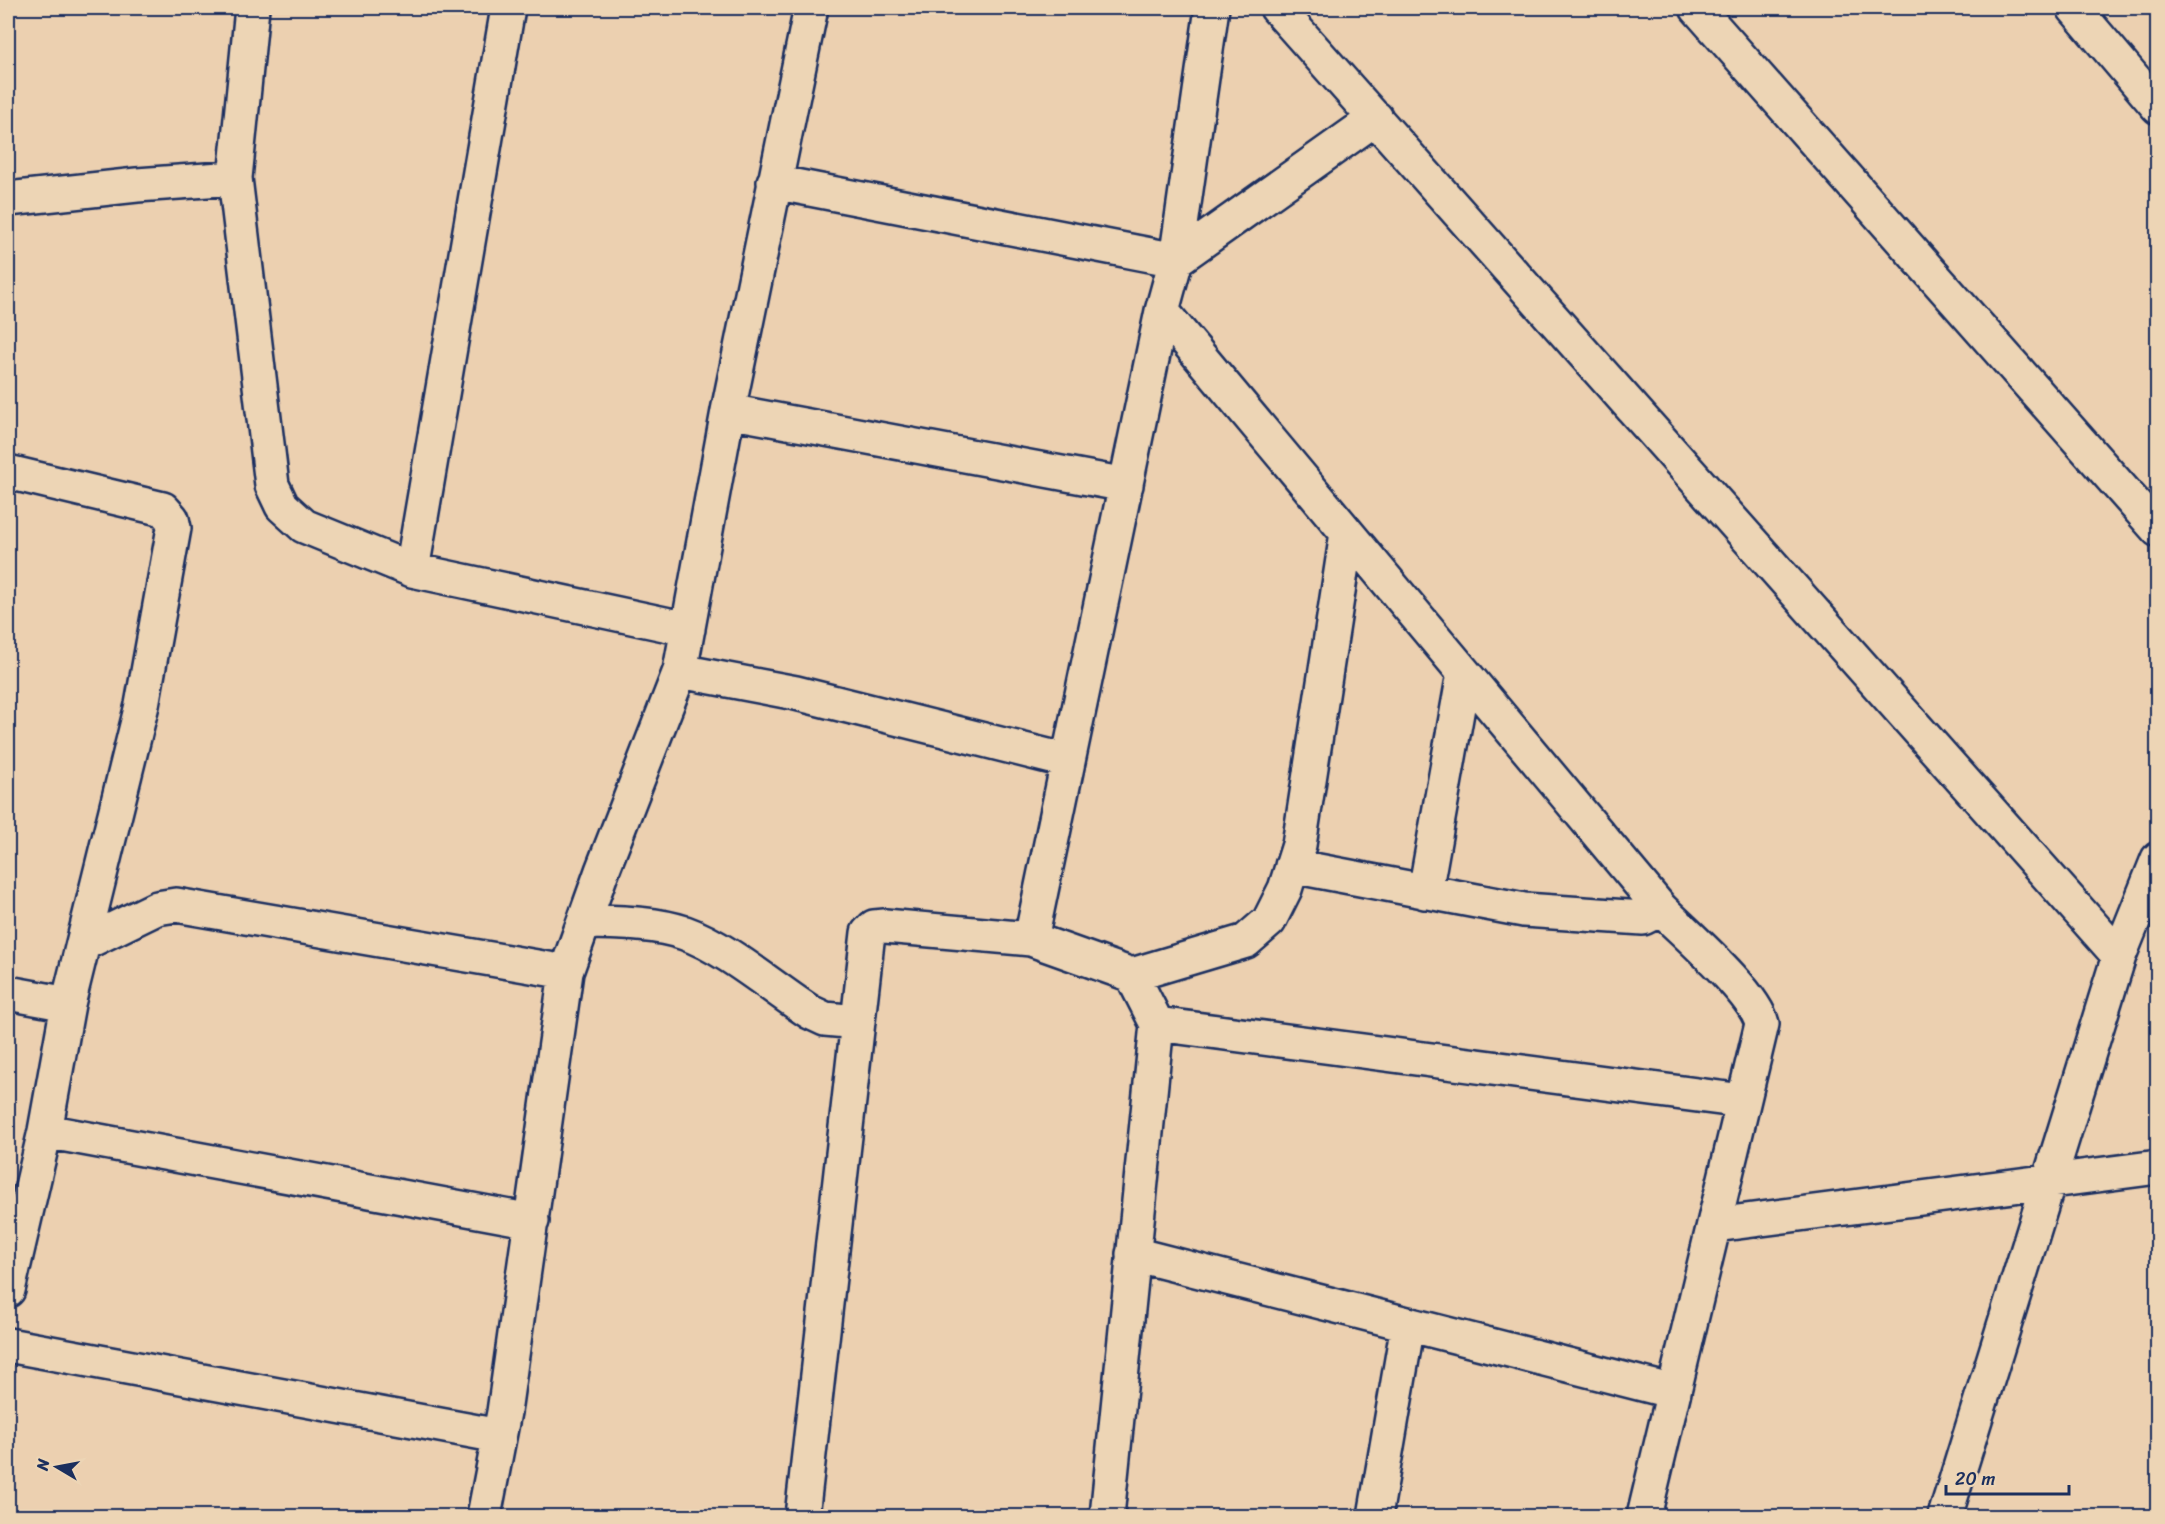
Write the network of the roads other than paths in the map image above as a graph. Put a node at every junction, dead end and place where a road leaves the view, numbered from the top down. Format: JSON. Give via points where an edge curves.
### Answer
{"nodes":[{"id":1,"x":252,"y":8,"type":"edge"},
{"id":2,"x":508,"y":8,"type":"edge"},
{"id":3,"x":811,"y":8,"type":"edge"},
{"id":4,"x":1212,"y":8,"type":"edge"},
{"id":5,"x":1277,"y":8,"type":"edge"},
{"id":6,"x":1697,"y":8,"type":"edge"},
{"id":7,"x":2074,"y":8,"type":"edge"},
{"id":8,"x":2157,"y":106,"type":"edge"},
{"id":9,"x":1376,"y":118,"type":"junction"},
{"id":10,"x":235,"y":178,"type":"junction"},
{"id":11,"x":774,"y":182,"type":"junction"},
{"id":12,"x":8,"y":199,"type":"edge"},
{"id":13,"x":1176,"y":260,"type":"junction"},
{"id":14,"x":1162,"y":311,"type":"junction"},
{"id":15,"x":728,"y":411,"type":"junction"},
{"id":16,"x":8,"y":472,"type":"edge"},
{"id":17,"x":1126,"y":484,"type":"junction"},
{"id":18,"x":2157,"y":531,"type":"edge"},
{"id":19,"x":1347,"y":533,"type":"junction"},
{"id":20,"x":412,"y":570,"type":"junction"},
{"id":21,"x":688,"y":629,"type":"junction"},
{"id":22,"x":680,"y":671,"type":"junction"},
{"id":23,"x":1464,"y":673,"type":"junction"},
{"id":24,"x":1068,"y":761,"type":"junction"},
{"id":25,"x":2157,"y":859,"type":"edge"},
{"id":26,"x":1292,"y":866,"type":"junction"},
{"id":27,"x":1425,"y":892,"type":"junction"},
{"id":28,"x":1662,"y":909,"type":"junction"},
{"id":29,"x":584,"y":922,"type":"junction"},
{"id":30,"x":1031,"y":939,"type":"junction"},
{"id":31,"x":83,"y":944,"type":"junction"},
{"id":32,"x":2119,"y":956,"type":"junction"},
{"id":33,"x":566,"y":972,"type":"junction"},
{"id":34,"x":1132,"y":975,"type":"junction"},
{"id":35,"x":8,"y":993,"type":"edge"},
{"id":36,"x":68,"y":1004,"type":"junction"},
{"id":37,"x":858,"y":1022,"type":"junction"},
{"id":38,"x":1157,"y":1024,"type":"junction"},
{"id":39,"x":1743,"y":1101,"type":"junction"},
{"id":40,"x":45,"y":1131,"type":"junction"},
{"id":41,"x":2157,"y":1167,"type":"edge"},
{"id":42,"x":2047,"y":1183,"type":"junction"},
{"id":43,"x":532,"y":1221,"type":"junction"},
{"id":44,"x":1714,"y":1225,"type":"junction"},
{"id":45,"x":1133,"y":1254,"type":"junction"},
{"id":46,"x":9,"y":1275,"type":"edge"},
{"id":47,"x":1408,"y":1324,"type":"junction"},
{"id":48,"x":8,"y":1345,"type":"edge"},
{"id":49,"x":1674,"y":1392,"type":"junction"},
{"id":50,"x":499,"y":1436,"type":"junction"},
{"id":51,"x":484,"y":1516,"type":"edge"},
{"id":52,"x":802,"y":1516,"type":"edge"},
{"id":53,"x":1107,"y":1516,"type":"edge"},
{"id":54,"x":1375,"y":1516,"type":"edge"},
{"id":55,"x":1644,"y":1516,"type":"edge"},
{"id":56,"x":1945,"y":1516,"type":"edge"}],
"edges":[{"from":1,"to":10,"type":"street"},
{"from":2,"to":20,"type":"street"},
{"from":3,"to":11,"type":"street"},
{"from":4,"to":13,"type":"street"},
{"from":5,"to":9,"type":"street"},
{"from":6,"to":18,"type":"street"},
{"from":7,"to":8,"type":"street"},
{"from":9,"to":13,"type":"street"},
{"from":9,"to":32,"type":"street"},
{"from":10,"to":12,"type":"street"},
{"from":10,"to":20,"type":"street","via":[[272,485],[282,506],[304,526]]},
{"from":11,"to":13,"type":"street"},
{"from":11,"to":15,"type":"street"},
{"from":13,"to":14,"type":"street"},
{"from":14,"to":17,"type":"street"},
{"from":14,"to":19,"type":"street"},
{"from":15,"to":17,"type":"street"},
{"from":15,"to":21,"type":"street"},
{"from":16,"to":31,"type":"street","via":[[163,509],[174,528],[142,705]]},
{"from":17,"to":24,"type":"street"},
{"from":19,"to":23,"type":"street"},
{"from":19,"to":26,"type":"street","via":[[1299,845]]},
{"from":20,"to":21,"type":"street"},
{"from":21,"to":22,"type":"street"},
{"from":22,"to":24,"type":"street","via":[[796,693]]},
{"from":22,"to":29,"type":"street"},
{"from":23,"to":27,"type":"street"},
{"from":23,"to":28,"type":"street"},
{"from":24,"to":30,"type":"street"},
{"from":25,"to":32,"type":"street"},
{"from":26,"to":27,"type":"street"},
{"from":26,"to":34,"type":"street","via":[[1269,921],[1246,941]]},
{"from":27,"to":28,"type":"street","via":[[1524,910],[1616,917],[1643,918]]},
{"from":28,"to":39,"type":"street","via":[[1746,995],[1760,1015],[1762,1024]]},
{"from":29,"to":33,"type":"street"},
{"from":29,"to":37,"type":"street","via":[[643,924],[685,933],[717,949],[810,1012],[825,1019]]},
{"from":30,"to":34,"type":"street"},
{"from":30,"to":37,"type":"street","via":[[874,927],[868,933]]},
{"from":31,"to":33,"type":"street","via":[[158,908],[177,905]]},
{"from":31,"to":36,"type":"street"},
{"from":32,"to":42,"type":"street"},
{"from":33,"to":43,"type":"street"},
{"from":34,"to":38,"type":"street"},
{"from":35,"to":36,"type":"street"},
{"from":36,"to":40,"type":"street"},
{"from":37,"to":52,"type":"street"},
{"from":38,"to":39,"type":"street"},
{"from":38,"to":45,"type":"street"},
{"from":39,"to":44,"type":"street"},
{"from":40,"to":43,"type":"street"},
{"from":40,"to":46,"type":"street"},
{"from":41,"to":42,"type":"street"},
{"from":42,"to":44,"type":"street"},
{"from":42,"to":56,"type":"street"},
{"from":43,"to":50,"type":"street"},
{"from":44,"to":49,"type":"street"},
{"from":45,"to":47,"type":"street"},
{"from":45,"to":53,"type":"street"},
{"from":47,"to":49,"type":"street"},
{"from":47,"to":54,"type":"street"},
{"from":48,"to":50,"type":"street"},
{"from":49,"to":55,"type":"street"},
{"from":50,"to":51,"type":"street"}]}
